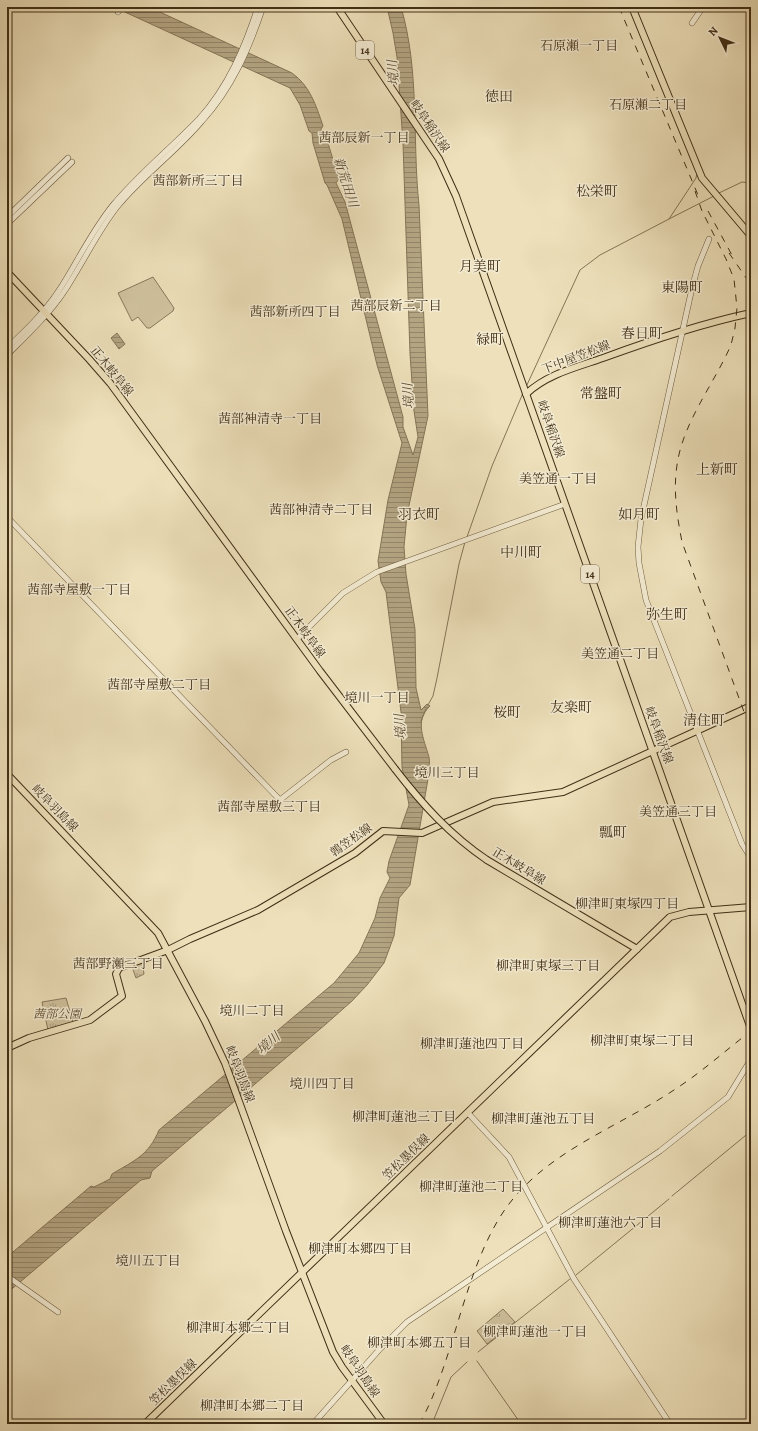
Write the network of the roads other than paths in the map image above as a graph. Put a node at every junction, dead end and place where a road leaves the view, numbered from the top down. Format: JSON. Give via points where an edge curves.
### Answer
{"nodes":[{"id":1,"x":258,"y":7,"type":"edge"},
{"id":2,"x":263,"y":7,"type":"edge"},
{"id":3,"x":336,"y":7,"type":"edge"},
{"id":4,"x":632,"y":7,"type":"edge"},
{"id":5,"x":702,"y":7,"type":"edge"},
{"id":6,"x":692,"y":23,"type":"dead end"},
{"id":7,"x":246,"y":48,"type":"junction"},
{"id":8,"x":7,"y":217,"type":"edge"},
{"id":9,"x":7,"y":224,"type":"edge"},
{"id":10,"x":751,"y":236,"type":"edge"},
{"id":11,"x":709,"y":239,"type":"dead end"},
{"id":12,"x":7,"y":272,"type":"edge"},
{"id":13,"x":45,"y":313,"type":"junction"},
{"id":14,"x":751,"y":313,"type":"edge"},
{"id":15,"x":683,"y":330,"type":"junction"},
{"id":16,"x":7,"y":348,"type":"edge"},
{"id":17,"x":7,"y":355,"type":"edge"},
{"id":18,"x":525,"y":391,"type":"junction"},
{"id":19,"x":565,"y":504,"type":"junction"},
{"id":20,"x":7,"y":517,"type":"edge"},
{"id":21,"x":296,"y":639,"type":"junction"},
{"id":22,"x":751,"y":706,"type":"edge"},
{"id":23,"x":698,"y":730,"type":"junction"},
{"id":24,"x":652,"y":750,"type":"junction"},
{"id":25,"x":346,"y":752,"type":"dead end"},
{"id":26,"x":7,"y":774,"type":"edge"},
{"id":27,"x":751,"y":858,"type":"edge"},
{"id":28,"x":751,"y":907,"type":"edge"},
{"id":29,"x":710,"y":910,"type":"junction"},
{"id":30,"x":637,"y":949,"type":"junction"},
{"id":31,"x":168,"y":950,"type":"junction"},
{"id":32,"x":751,"y":1029,"type":"edge"},
{"id":33,"x":7,"y":1048,"type":"edge"},
{"id":34,"x":751,"y":1059,"type":"edge"},
{"id":35,"x":468,"y":1113,"type":"junction"},
{"id":36,"x":547,"y":1228,"type":"junction"},
{"id":37,"x":302,"y":1273,"type":"junction"},
{"id":38,"x":7,"y":1276,"type":"edge"},
{"id":39,"x":58,"y":1312,"type":"dead end"},
{"id":40,"x":352,"y":1381,"type":"junction"},
{"id":41,"x":145,"y":1424,"type":"edge"},
{"id":42,"x":313,"y":1424,"type":"edge"},
{"id":43,"x":384,"y":1424,"type":"edge"},
{"id":44,"x":670,"y":1424,"type":"edge"}],
"edges":[{"from":1,"to":7,"type":"street"},
{"from":2,"to":7,"type":"street"},
{"from":3,"to":18,"type":"main road","name":"岐阜稲沢線","number":"14","via":[[442,163]]},
{"from":4,"to":10,"type":"main road","via":[[702,178]]},
{"from":5,"to":6,"type":"street"},
{"from":7,"to":13,"type":"street","via":[[237,66],[199,119],[113,204],[90,236]]},
{"from":8,"to":9,"type":"street","via":[[70,160]]},
{"from":11,"to":15,"type":"street","via":[[698,266]]},
{"from":12,"to":13,"type":"main road","name":"正木岐阜線"},
{"from":13,"to":16,"type":"street"},
{"from":13,"to":17,"type":"street"},
{"from":13,"to":21,"type":"main road","name":"正木岐阜線","via":[[110,384]]},
{"from":14,"to":15,"type":"main road","name":"下中屋笠松線"},
{"from":15,"to":18,"type":"main road","name":"下中屋笠松線","via":[[561,372]]},
{"from":15,"to":23,"type":"street","via":[[641,519],[638,547],[646,600]]},
{"from":18,"to":19,"type":"main road","name":"岐阜稲沢線","number":"14"},
{"from":19,"to":21,"type":"street","via":[[377,572],[343,593]]},
{"from":19,"to":24,"type":"main road","name":"岐阜稲沢線","number":"14"},
{"from":20,"to":25,"type":"street","via":[[280,800],[331,760]]},
{"from":21,"to":30,"type":"main road","name":"正木岐阜線","bridge":true,"via":[[395,770],[442,825],[467,847],[487,860]]},
{"from":22,"to":23,"type":"main road","name":"鶉笠松線"},
{"from":23,"to":24,"type":"main road","name":"鶉笠松線"},
{"from":23,"to":27,"type":"street","via":[[742,844]]},
{"from":24,"to":29,"type":"main road","name":"岐阜稲沢線","number":"14"},
{"from":24,"to":31,"type":"main road","name":"鶉笠松線","via":[[563,792],[501,800],[429,832],[383,831],[355,853],[258,910],[190,938]]},
{"from":26,"to":31,"type":"main road","name":"岐阜羽島線","via":[[154,927]]},
{"from":28,"to":29,"type":"main road"},
{"from":29,"to":30,"type":"main road","name":"笠松墨俣線","via":[[670,917]]},
{"from":29,"to":32,"type":"main road"},
{"from":30,"to":35,"type":"main road","name":"笠松墨俣線"},
{"from":31,"to":33,"type":"main road","name":"鶉笠松線","via":[[119,968],[116,974],[122,996],[95,1017],[29,1038]]},
{"from":31,"to":37,"type":"main road","name":"岐阜羽島線","via":[[225,1063]]},
{"from":34,"to":36,"type":"street","via":[[728,1097],[643,1164]]},
{"from":35,"to":36,"type":"street","via":[[509,1156]]},
{"from":35,"to":37,"type":"main road","name":"笠松墨俣線"},
{"from":36,"to":40,"type":"street","via":[[407,1322]]},
{"from":36,"to":44,"type":"street","via":[[574,1279]]},
{"from":37,"to":40,"type":"main road","name":"岐阜羽島線","via":[[333,1352]]},
{"from":37,"to":41,"type":"main road","name":"笠松墨俣線"},
{"from":38,"to":39,"type":"street"},
{"from":40,"to":42,"type":"street"},
{"from":40,"to":43,"type":"main road","name":"岐阜羽島線"}]}
